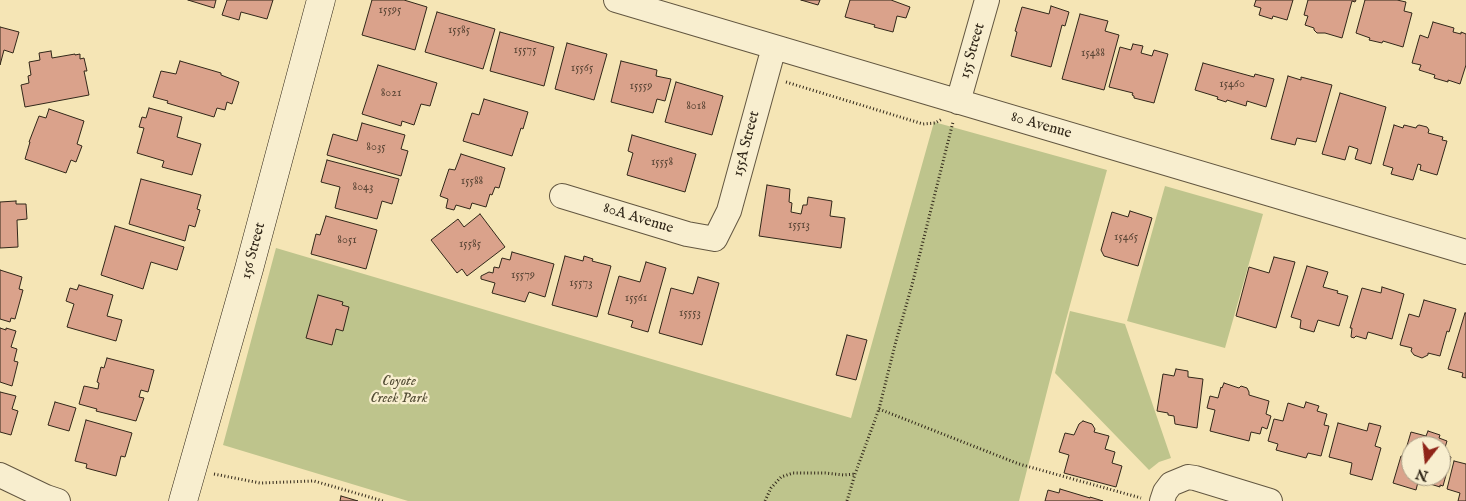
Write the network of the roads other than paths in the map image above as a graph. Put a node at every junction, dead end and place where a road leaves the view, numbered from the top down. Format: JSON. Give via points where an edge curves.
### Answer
{"nodes":[{"id":1,"x":322,"y":0,"type":"edge"},
{"id":2,"x":616,"y":0,"type":"edge"},
{"id":3,"x":987,"y":0,"type":"edge"},
{"id":4,"x":774,"y":47,"type":"junction"},
{"id":5,"x":951,"y":110,"type":"junction"},
{"id":6,"x":562,"y":196,"type":"dead end"},
{"id":7,"x":715,"y":239,"type":"joint"},
{"id":8,"x":1466,"y":252,"type":"edge"},
{"id":9,"x":0,"y":475,"type":"edge"},
{"id":10,"x":1211,"y":492,"type":"edge"},
{"id":11,"x":1152,"y":500,"type":"edge"},
{"id":12,"x":58,"y":501,"type":"edge"},
{"id":13,"x":183,"y":501,"type":"edge"},
{"id":14,"x":1270,"y":501,"type":"edge"}],
"edges":[{"from":1,"to":13,"type":"street","name":"156 Street"},
{"from":2,"to":4,"type":"street","name":"80 Avenue"},
{"from":3,"to":5,"type":"street","name":"155 Street"},
{"from":4,"to":5,"type":"street","name":"80 Avenue"},
{"from":4,"to":7,"type":"street","name":"155A Street","via":[[729,211]]},
{"from":5,"to":8,"type":"street","name":"80 Avenue"},
{"from":6,"to":7,"type":"street","name":"80A Avenue"},
{"from":9,"to":12,"type":"street"},
{"from":10,"to":11,"type":"street","via":[[1195,478],[1182,478]]},
{"from":10,"to":14,"type":"street"}]}
